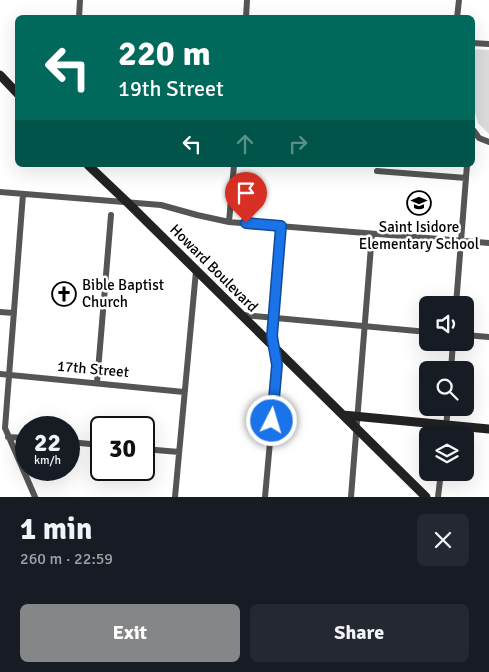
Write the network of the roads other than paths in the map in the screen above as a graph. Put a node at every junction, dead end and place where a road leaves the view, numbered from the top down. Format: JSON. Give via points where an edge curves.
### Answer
{"nodes":[{"id":1,"x":80,"y":0,"type":"edge"},
{"id":2,"x":247,"y":0,"type":"edge"},
{"id":3,"x":79,"y":15,"type":"edge"},
{"id":4,"x":246,"y":15,"type":"edge"},
{"id":5,"x":475,"y":43,"type":"edge"},
{"id":6,"x":489,"y":44,"type":"edge"},
{"id":7,"x":0,"y":75,"type":"edge"},
{"id":8,"x":15,"y":91,"type":"edge"},
{"id":9,"x":475,"y":134,"type":"edge"},
{"id":10,"x":489,"y":142,"type":"edge"},
{"id":11,"x":90,"y":167,"type":"edge"},
{"id":12,"x":234,"y":167,"type":"edge"},
{"id":13,"x":468,"y":167,"type":"edge"},
{"id":14,"x":377,"y":171,"type":"dead end"},
{"id":15,"x":466,"y":178,"type":"junction"},
{"id":16,"x":0,"y":192,"type":"edge"},
{"id":17,"x":24,"y":194,"type":"junction"},
{"id":18,"x":128,"y":202,"type":"junction"},
{"id":19,"x":110,"y":215,"type":"dead end"},
{"id":20,"x":229,"y":222,"type":"junction"},
{"id":21,"x":281,"y":226,"type":"junction"},
{"id":22,"x":372,"y":234,"type":"junction"},
{"id":23,"x":461,"y":241,"type":"junction"},
{"id":24,"x":489,"y":243,"type":"edge"},
{"id":25,"x":196,"y":271,"type":"junction"},
{"id":26,"x":457,"y":296,"type":"edge"},
{"id":27,"x":0,"y":312,"type":"edge"},
{"id":28,"x":14,"y":313,"type":"junction"},
{"id":29,"x":242,"y":315,"type":"junction"},
{"id":30,"x":273,"y":319,"type":"junction"},
{"id":31,"x":365,"y":327,"type":"junction"},
{"id":32,"x":419,"y":331,"type":"edge"},
{"id":33,"x":474,"y":336,"type":"edge"},
{"id":34,"x":489,"y":337,"type":"edge"},
{"id":35,"x":273,"y":347,"type":"junction"},
{"id":36,"x":0,"y":374,"type":"edge"},
{"id":37,"x":9,"y":375,"type":"junction"},
{"id":38,"x":97,"y":383,"type":"junction"},
{"id":39,"x":184,"y":392,"type":"junction"},
{"id":40,"x":343,"y":415,"type":"junction"},
{"id":41,"x":357,"y":416,"type":"junction"},
{"id":42,"x":447,"y":416,"type":"edge"},
{"id":43,"x":446,"y":425,"type":"junction"},
{"id":44,"x":356,"y":429,"type":"junction"},
{"id":45,"x":489,"y":429,"type":"edge"},
{"id":46,"x":8,"y":437,"type":"junction"},
{"id":47,"x":15,"y":437,"type":"edge"},
{"id":48,"x":155,"y":449,"type":"edge"},
{"id":49,"x":179,"y":452,"type":"junction"},
{"id":50,"x":440,"y":481,"type":"edge"},
{"id":51,"x":35,"y":497,"type":"edge"},
{"id":52,"x":175,"y":497,"type":"edge"},
{"id":53,"x":265,"y":497,"type":"edge"},
{"id":54,"x":351,"y":497,"type":"edge"},
{"id":55,"x":426,"y":497,"type":"edge"},
{"id":56,"x":438,"y":497,"type":"edge"}],
"edges":[{"from":1,"to":3,"type":"street"},
{"from":2,"to":4,"type":"street"},
{"from":5,"to":6,"type":"street"},
{"from":7,"to":8,"type":"main road"},
{"from":9,"to":10,"type":"street"},
{"from":11,"to":18,"type":"main road","name":"Howard Boulevard"},
{"from":12,"to":20,"type":"street"},
{"from":13,"to":15,"type":"street"},
{"from":14,"to":15,"type":"street"},
{"from":15,"to":23,"type":"street"},
{"from":16,"to":17,"type":"street"},
{"from":17,"to":18,"type":"street"},
{"from":17,"to":28,"type":"street"},
{"from":18,"to":20,"type":"street","via":[[160,205]]},
{"from":18,"to":25,"type":"main road","name":"Howard Boulevard"},
{"from":19,"to":38,"type":"street"},
{"from":20,"to":21,"type":"street"},
{"from":21,"to":22,"type":"street"},
{"from":21,"to":30,"type":"street"},
{"from":22,"to":23,"type":"street"},
{"from":22,"to":31,"type":"street"},
{"from":23,"to":24,"type":"street"},
{"from":23,"to":26,"type":"street"},
{"from":25,"to":29,"type":"main road","name":"Howard Boulevard"},
{"from":25,"to":39,"type":"street"},
{"from":27,"to":28,"type":"street"},
{"from":28,"to":37,"type":"street"},
{"from":29,"to":30,"type":"street"},
{"from":29,"to":35,"type":"main road","name":"Howard Boulevard"},
{"from":30,"to":31,"type":"street"},
{"from":30,"to":35,"type":"street"},
{"from":31,"to":32,"type":"street"},
{"from":31,"to":41,"type":"street"},
{"from":33,"to":34,"type":"street"},
{"from":35,"to":40,"type":"main road","name":"Howard Boulevard"},
{"from":35,"to":53,"type":"street","via":[[277,365]]},
{"from":36,"to":37,"type":"street","name":"17th Street"},
{"from":37,"to":38,"type":"street","name":"17th Street"},
{"from":37,"to":46,"type":"street","via":[[4,428]]},
{"from":38,"to":39,"type":"street","name":"17th Street"},
{"from":39,"to":49,"type":"street"},
{"from":40,"to":41,"type":"main road"},
{"from":40,"to":44,"type":"main road","name":"Howard Boulevard"},
{"from":41,"to":43,"type":"main road"},
{"from":41,"to":44,"type":"street"},
{"from":42,"to":43,"type":"street"},
{"from":43,"to":45,"type":"main road"},
{"from":44,"to":54,"type":"street"},
{"from":44,"to":55,"type":"main road","name":"Howard Boulevard"},
{"from":46,"to":47,"type":"street"},
{"from":46,"to":51,"type":"street"},
{"from":48,"to":49,"type":"street"},
{"from":49,"to":52,"type":"street"},
{"from":50,"to":56,"type":"street"}]}
